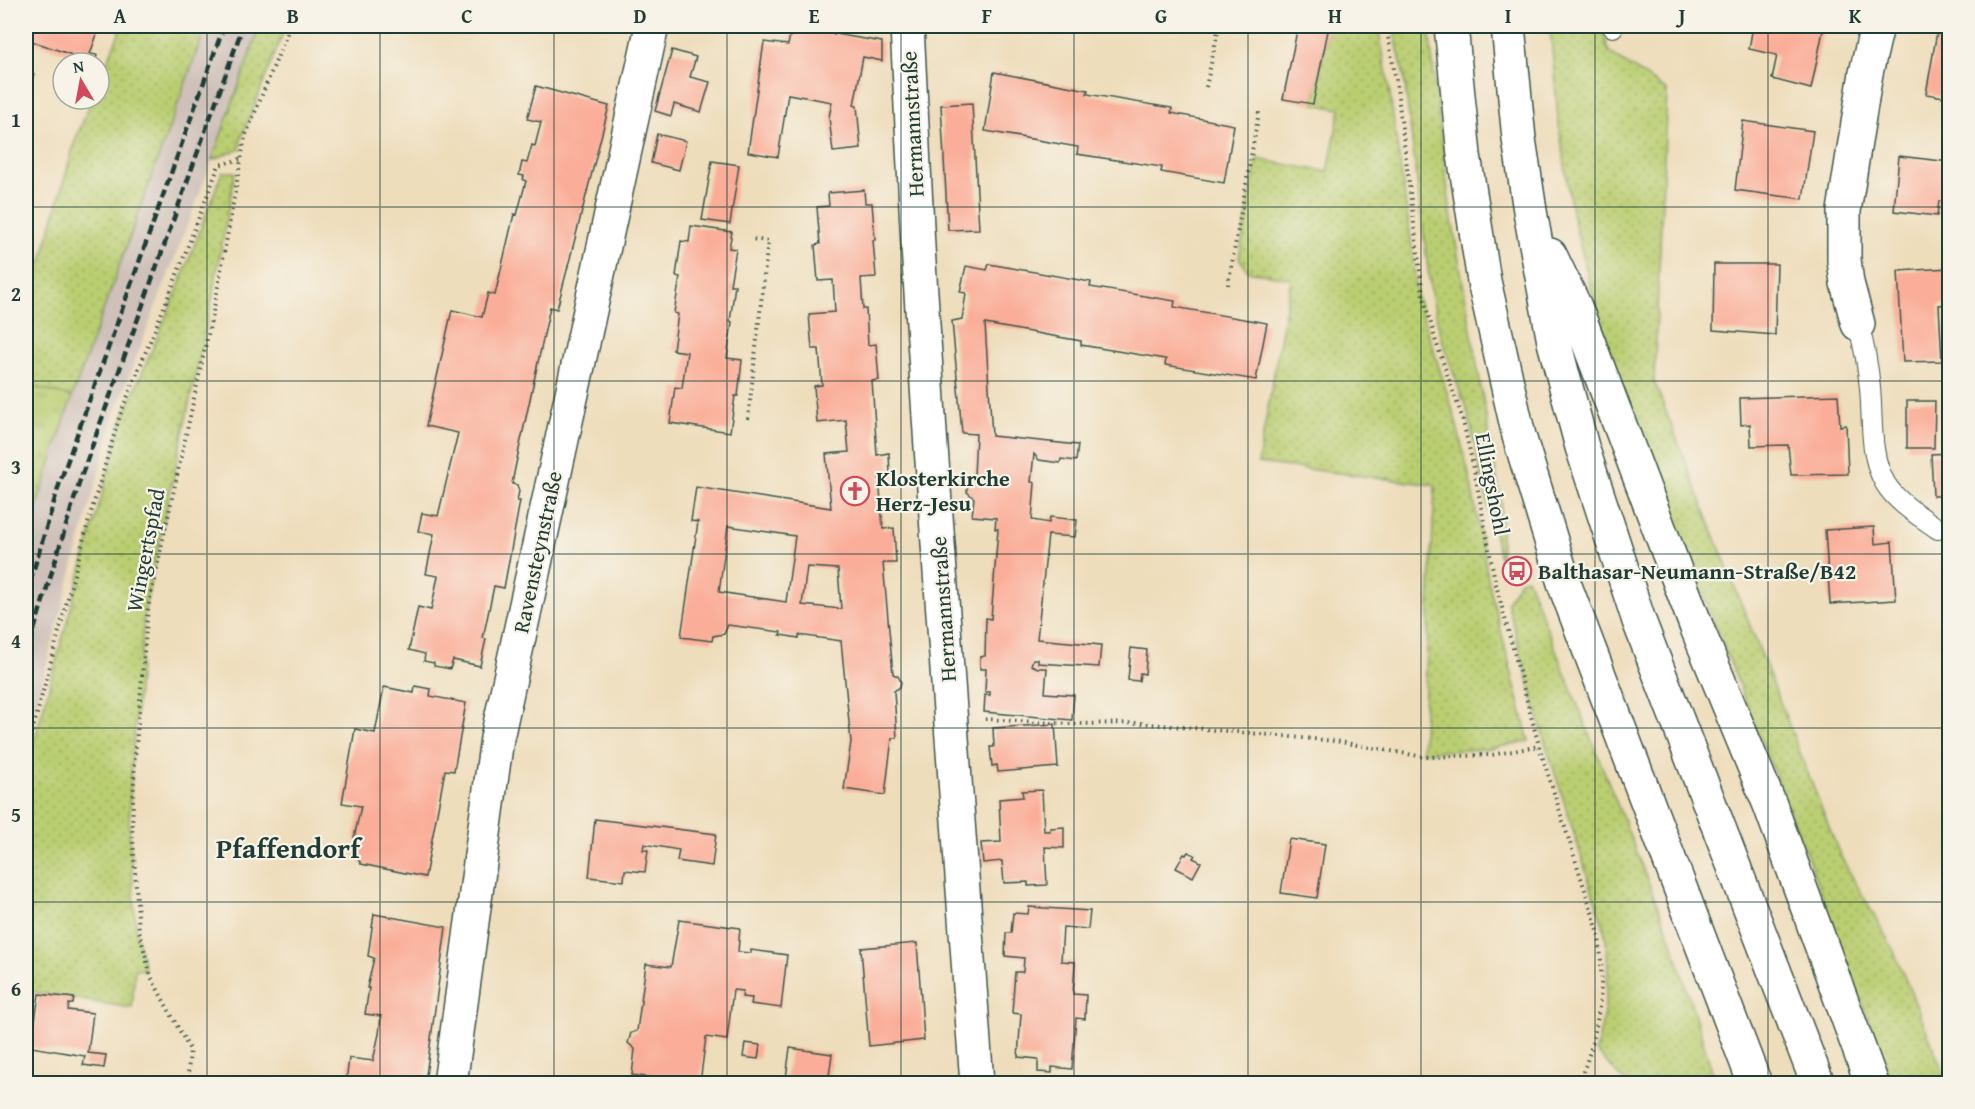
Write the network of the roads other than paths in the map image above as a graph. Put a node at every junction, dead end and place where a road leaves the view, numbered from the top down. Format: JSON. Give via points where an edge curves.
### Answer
{"nodes":[{"id":1,"x":652,"y":26,"type":"edge"},
{"id":2,"x":907,"y":26,"type":"edge"},
{"id":3,"x":1451,"y":26,"type":"edge"},
{"id":4,"x":1508,"y":26,"type":"edge"},
{"id":5,"x":1877,"y":26,"type":"edge"},
{"id":6,"x":1531,"y":217,"type":"junction"},
{"id":7,"x":1858,"y":324,"type":"joint"},
{"id":8,"x":1938,"y":529,"type":"dead end"},
{"id":9,"x":450,"y":1083,"type":"edge"},
{"id":10,"x":977,"y":1083,"type":"edge"},
{"id":11,"x":1755,"y":1083,"type":"edge"},
{"id":12,"x":1818,"y":1083,"type":"edge"},
{"id":13,"x":1872,"y":1083,"type":"edge"}],
"edges":[{"from":1,"to":9,"type":"main road","name":"Ravensteynstraße","via":[[497,738]]},
{"from":2,"to":10,"type":"main road","name":"Hermannstraße","via":[[931,447]]},
{"from":3,"to":11,"type":"main road","via":[[1464,155],[1482,270],[1519,436],[1566,586]]},
{"from":4,"to":6,"type":"main road"},
{"from":5,"to":7,"type":"main road","via":[[1844,219],[1847,283]]},
{"from":6,"to":12,"type":"main road","via":[[1566,392],[1636,610]]},
{"from":6,"to":13,"type":"main road","via":[[1575,307],[1697,628],[1770,805]]},
{"from":7,"to":8,"type":"lane","via":[[1868,369],[1878,466],[1897,498]]}]}
